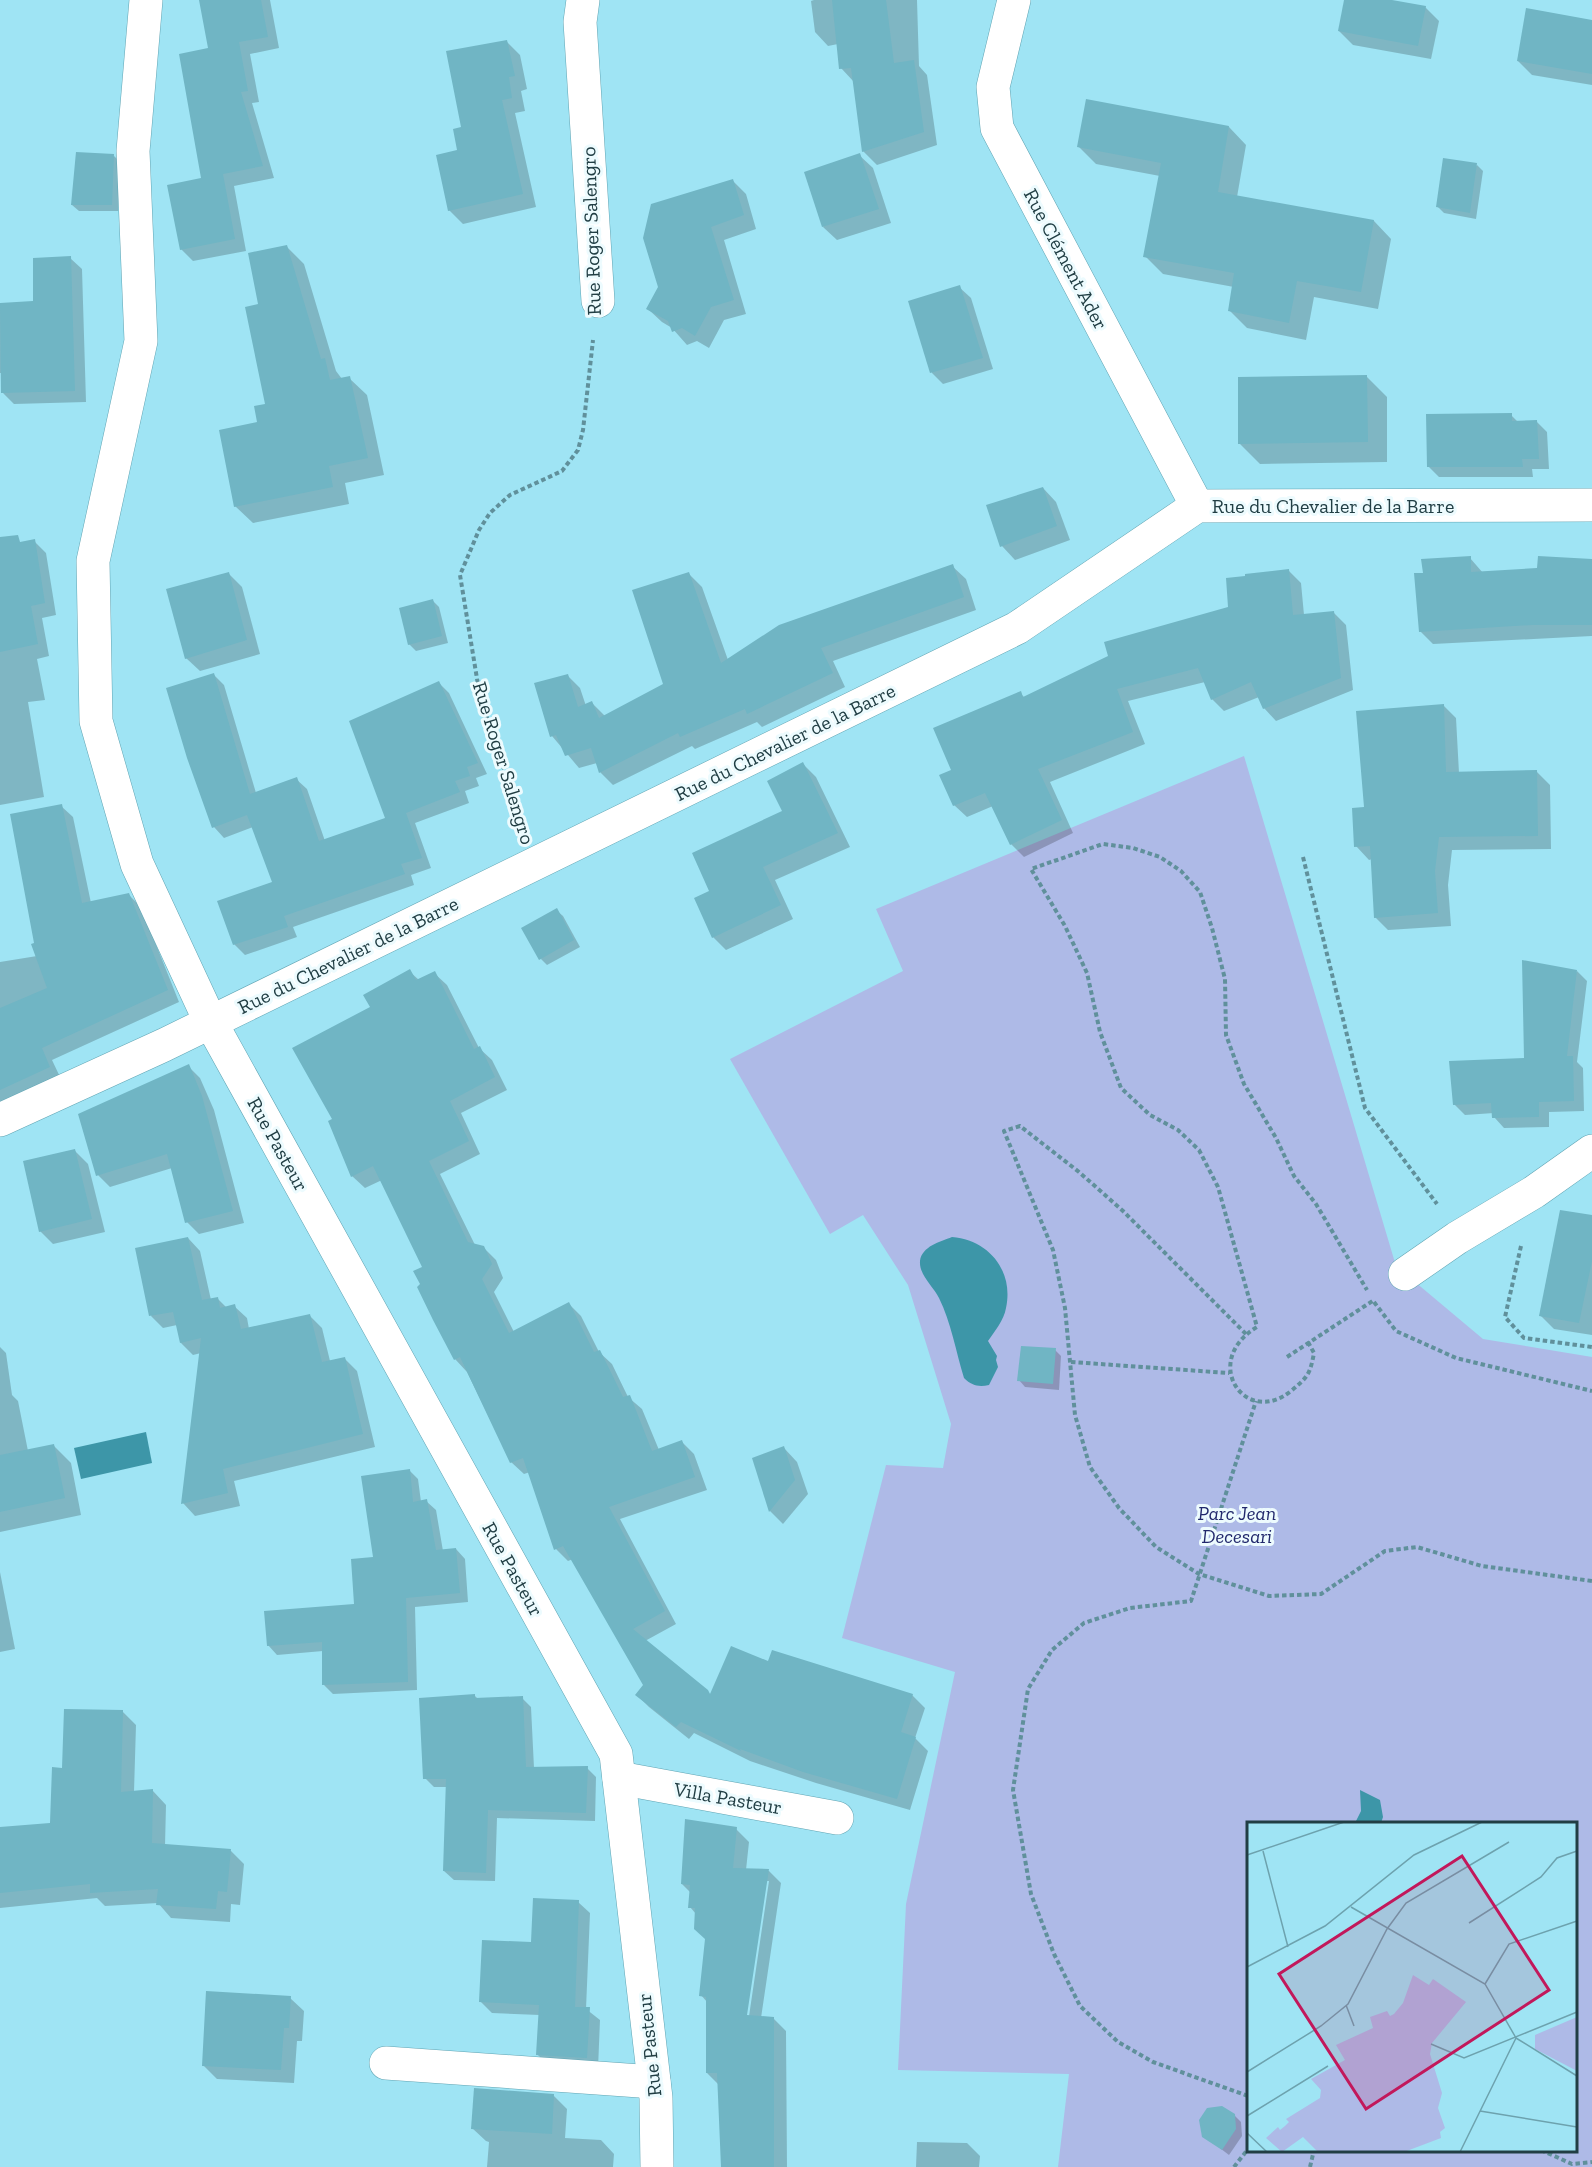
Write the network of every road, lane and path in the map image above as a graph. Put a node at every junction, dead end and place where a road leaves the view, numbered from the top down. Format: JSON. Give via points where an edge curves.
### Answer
{"nodes":[{"id":1,"x":146,"y":0,"type":"edge"},
{"id":2,"x":583,"y":0,"type":"edge"},
{"id":3,"x":1014,"y":0,"type":"edge"},
{"id":4,"x":598,"y":301,"type":"joint"},
{"id":5,"x":1592,"y":505,"type":"edge"},
{"id":6,"x":1197,"y":506,"type":"junction"},
{"id":7,"x":1303,"y":857,"type":"dead end"},
{"id":8,"x":535,"y":864,"type":"junction"},
{"id":9,"x":210,"y":1021,"type":"junction"},
{"id":10,"x":0,"y":1120,"type":"edge"},
{"id":11,"x":1592,"y":1151,"type":"edge"},
{"id":12,"x":1534,"y":1192,"type":"junction"},
{"id":13,"x":1457,"y":1238,"type":"junction"},
{"id":14,"x":1405,"y":1274,"type":"dead end"},
{"id":15,"x":1373,"y":1301,"type":"junction"},
{"id":16,"x":1246,"y":1334,"type":"junction"},
{"id":17,"x":1308,"y":1342,"type":"junction"},
{"id":18,"x":1592,"y":1347,"type":"edge"},
{"id":19,"x":1287,"y":1357,"type":"dead end"},
{"id":20,"x":1071,"y":1362,"type":"junction"},
{"id":21,"x":1229,"y":1373,"type":"junction"},
{"id":22,"x":1592,"y":1391,"type":"edge"},
{"id":23,"x":1256,"y":1401,"type":"junction"},
{"id":24,"x":1199,"y":1574,"type":"junction"},
{"id":25,"x":1592,"y":1581,"type":"edge"},
{"id":26,"x":619,"y":1778,"type":"junction"},
{"id":27,"x":837,"y":1818,"type":"dead end"},
{"id":28,"x":386,"y":2063,"type":"dead end"},
{"id":29,"x":654,"y":2082,"type":"junction"},
{"id":30,"x":1247,"y":2096,"type":"edge"},
{"id":31,"x":1247,"y":2150,"type":"edge"},
{"id":32,"x":1314,"y":2152,"type":"edge"},
{"id":33,"x":1543,"y":2152,"type":"edge"},
{"id":34,"x":1592,"y":2162,"type":"edge"},
{"id":35,"x":1573,"y":2165,"type":"edge"},
{"id":36,"x":657,"y":2167,"type":"edge"},
{"id":37,"x":1234,"y":2167,"type":"edge"},
{"id":38,"x":1310,"y":2167,"type":"edge"}],
"edges":[{"from":1,"to":9,"type":"street","name":"Rue Pasteur","via":[[133,151],[141,341],[93,561],[96,721],[137,864]]},
{"from":2,"to":4,"type":"street","name":"Rue Roger Salengro","via":[[580,22]]},
{"from":3,"to":6,"type":"street","name":"Rue Clément Ader","via":[[993,87],[997,128]]},
{"from":4,"to":8,"type":"path","name":"Rue Roger Salengro","via":[[578,450],[562,471],[510,495],[490,513],[460,576],[480,698]]},
{"from":5,"to":6,"type":"street","name":"Rue du Chevalier de la Barre"},
{"from":6,"to":8,"type":"street","name":"Rue du Chevalier de la Barre","via":[[1017,628]]},
{"from":7,"to":13,"type":"path","via":[[1365,1108],[1441,1209]]},
{"from":8,"to":9,"type":"street","name":"Rue du Chevalier de la Barre"},
{"from":9,"to":10,"type":"street","name":"Rue du Chevalier de la Barre"},
{"from":9,"to":26,"type":"street","name":"Rue Pasteur","via":[[616,1754]]},
{"from":11,"to":12,"type":"street"},
{"from":12,"to":13,"type":"street"},
{"from":12,"to":18,"type":"path","via":[[1505,1317],[1524,1338]]},
{"from":13,"to":14,"type":"street"},
{"from":15,"to":16,"type":"path","via":[[1316,1204],[1294,1176],[1244,1084],[1226,1035],[1225,979],[1200,892],[1181,871],[1160,857],[1133,848],[1102,844],[1031,869],[1087,973],[1100,1032],[1121,1088],[1150,1115],[1178,1130],[1199,1150],[1218,1187],[1257,1327]]},
{"from":15,"to":17,"type":"path"},
{"from":15,"to":22,"type":"path","via":[[1396,1331],[1456,1358]]},
{"from":16,"to":20,"type":"path","via":[[1123,1211],[1020,1126],[1004,1131],[1053,1250]]},
{"from":16,"to":21,"type":"path","via":[[1238,1343]]},
{"from":17,"to":19,"type":"path"},
{"from":17,"to":23,"type":"path","via":[[1314,1353],[1311,1372],[1284,1397]]},
{"from":20,"to":21,"type":"path"},
{"from":20,"to":24,"type":"path","via":[[1075,1415],[1090,1467],[1119,1508],[1156,1547]]},
{"from":21,"to":23,"type":"path","via":[[1234,1386]]},
{"from":23,"to":24,"type":"path"},
{"from":24,"to":25,"type":"path","via":[[1269,1596],[1322,1594],[1385,1551],[1417,1547],[1482,1566]]},
{"from":24,"to":30,"type":"path","via":[[1191,1601],[1130,1608],[1084,1623],[1052,1650],[1028,1689],[1013,1790],[1031,1894],[1080,2006],[1118,2042],[1153,2062]]},
{"from":26,"to":27,"type":"street","name":"Villa Pasteur"},
{"from":26,"to":29,"type":"street","name":"Rue Pasteur"},
{"from":28,"to":29,"type":"street"},
{"from":29,"to":36,"type":"street","name":"Rue Pasteur"},
{"from":31,"to":37,"type":"path"},
{"from":32,"to":38,"type":"path"},
{"from":33,"to":35,"type":"path"},
{"from":34,"to":35,"type":"path"}]}
